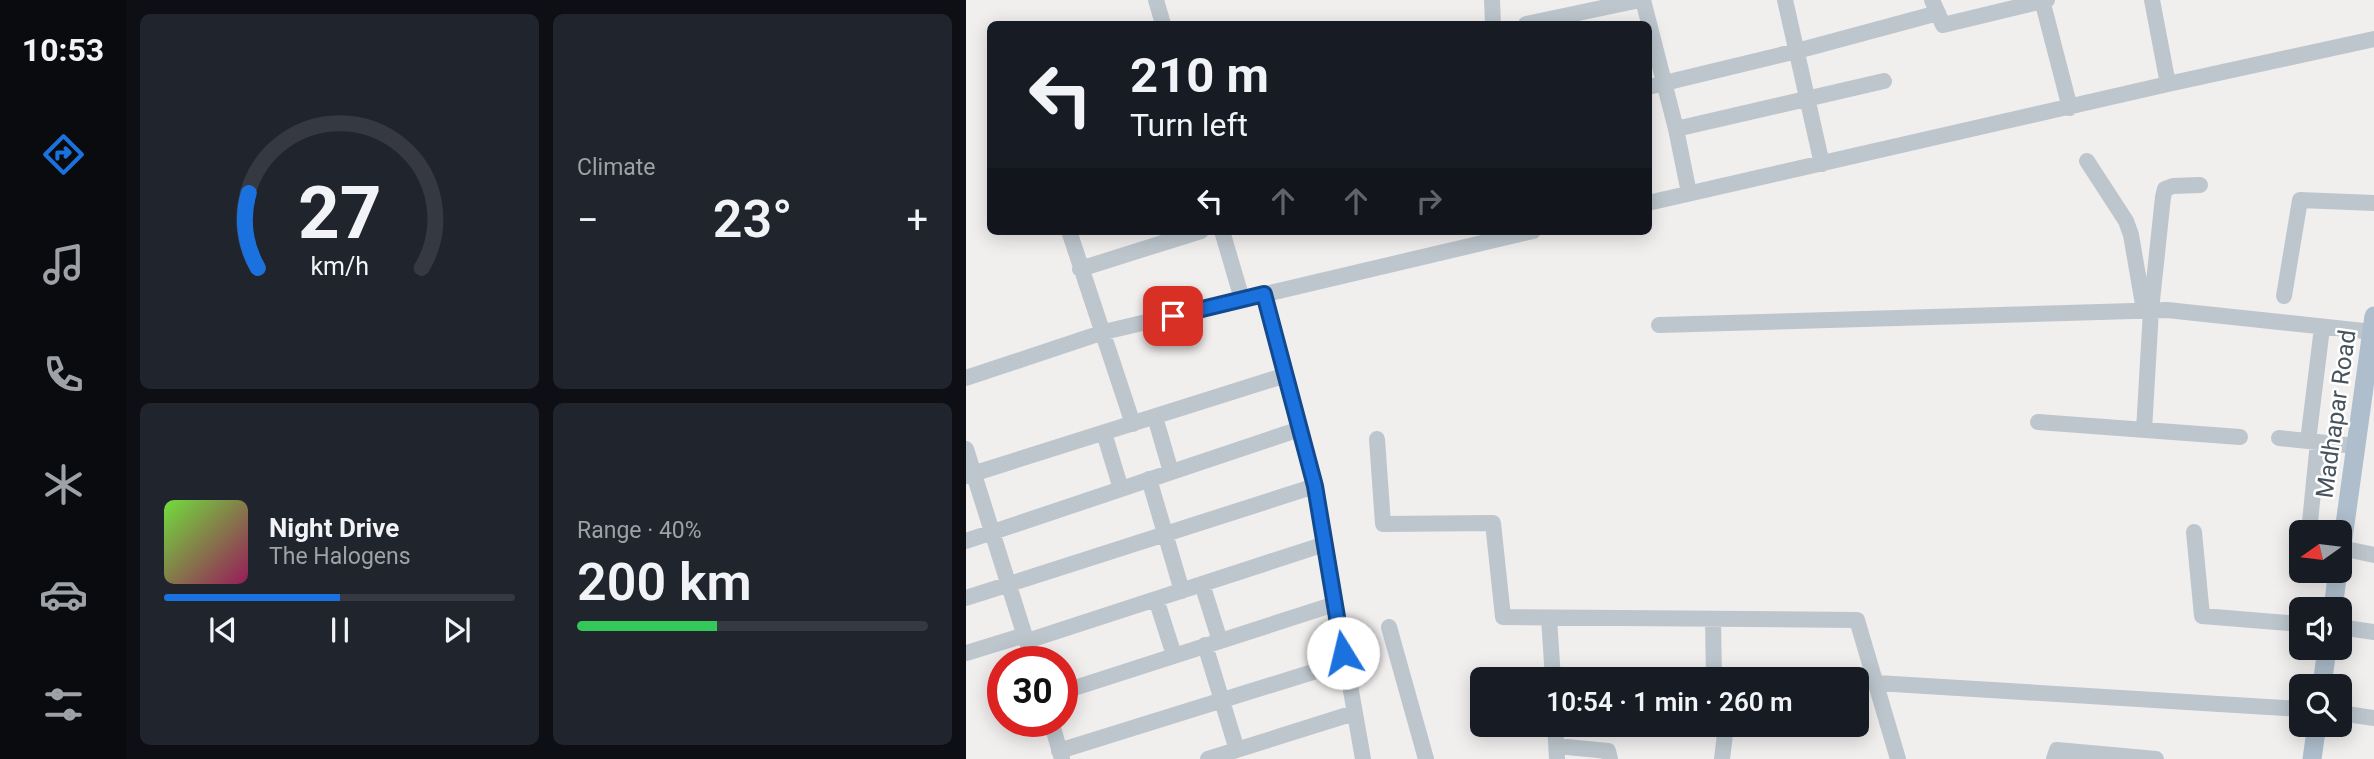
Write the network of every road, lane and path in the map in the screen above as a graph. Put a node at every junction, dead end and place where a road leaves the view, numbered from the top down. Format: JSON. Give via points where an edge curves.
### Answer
{"nodes":[{"id":1,"x":1156,"y":0,"type":"edge"},
{"id":2,"x":1492,"y":0,"type":"edge"},
{"id":3,"x":1642,"y":0,"type":"edge"},
{"id":4,"x":1785,"y":0,"type":"edge"},
{"id":5,"x":2044,"y":0,"type":"edge"},
{"id":6,"x":2151,"y":0,"type":"edge"},
{"id":7,"x":1935,"y":7,"type":"edge"},
{"id":8,"x":1162,"y":21,"type":"edge"},
{"id":9,"x":1493,"y":21,"type":"edge"},
{"id":10,"x":1540,"y":21,"type":"edge"},
{"id":11,"x":1645,"y":21,"type":"edge"},
{"id":12,"x":2374,"y":39,"type":"edge"},
{"id":13,"x":1797,"y":51,"type":"junction"},
{"id":14,"x":1652,"y":61,"type":"edge"},
{"id":15,"x":1884,"y":81,"type":"dead end"},
{"id":16,"x":2168,"y":84,"type":"junction"},
{"id":17,"x":1656,"y":85,"type":"edge"},
{"id":18,"x":1808,"y":97,"type":"junction"},
{"id":19,"x":2070,"y":108,"type":"junction"},
{"id":20,"x":1676,"y":129,"type":"junction"},
{"id":21,"x":2087,"y":161,"type":"dead end"},
{"id":22,"x":1822,"y":164,"type":"junction"},
{"id":23,"x":2200,"y":184,"type":"dead end"},
{"id":24,"x":1689,"y":193,"type":"junction"},
{"id":25,"x":1652,"y":202,"type":"edge"},
{"id":26,"x":2374,"y":203,"type":"edge"},
{"id":27,"x":1070,"y":235,"type":"edge"},
{"id":28,"x":1188,"y":235,"type":"edge"},
{"id":29,"x":1223,"y":235,"type":"edge"},
{"id":30,"x":1493,"y":236,"type":"edge"},
{"id":31,"x":1080,"y":269,"type":"junction"},
{"id":32,"x":1264,"y":294,"type":"junction"},
{"id":33,"x":2284,"y":296,"type":"dead end"},
{"id":34,"x":1242,"y":299,"type":"junction"},
{"id":35,"x":2147,"y":310,"type":"junction"},
{"id":36,"x":1659,"y":325,"type":"dead end"},
{"id":37,"x":2373,"y":327,"type":"edge"},
{"id":38,"x":2322,"y":328,"type":"junction"},
{"id":39,"x":1104,"y":332,"type":"junction"},
{"id":40,"x":1286,"y":375,"type":"junction"},
{"id":41,"x":966,"y":378,"type":"edge"},
{"id":42,"x":1155,"y":417,"type":"junction"},
{"id":43,"x":2039,"y":422,"type":"dead end"},
{"id":44,"x":1132,"y":424,"type":"junction"},
{"id":45,"x":1300,"y":429,"type":"junction"},
{"id":46,"x":2144,"y":430,"type":"junction"},
{"id":47,"x":1104,"y":433,"type":"junction"},
{"id":48,"x":2240,"y":437,"type":"dead end"},
{"id":49,"x":2279,"y":438,"type":"dead end"},
{"id":50,"x":1377,"y":439,"type":"dead end"},
{"id":51,"x":2313,"y":441,"type":"junction"},
{"id":52,"x":2356,"y":446,"type":"junction"},
{"id":53,"x":966,"y":449,"type":"edge"},
{"id":54,"x":1171,"y":472,"type":"junction"},
{"id":55,"x":970,"y":475,"type":"edge"},
{"id":56,"x":1149,"y":480,"type":"junction"},
{"id":57,"x":1315,"y":486,"type":"junction"},
{"id":58,"x":1121,"y":489,"type":"junction"},
{"id":59,"x":2310,"y":520,"type":"edge"},
{"id":60,"x":2346,"y":520,"type":"edge"},
{"id":61,"x":992,"y":532,"type":"junction"},
{"id":62,"x":2194,"y":532,"type":"dead end"},
{"id":63,"x":1165,"y":534,"type":"junction"},
{"id":64,"x":966,"y":541,"type":"edge"},
{"id":65,"x":1325,"y":544,"type":"junction"},
{"id":66,"x":2352,"y":554,"type":"edge"},
{"id":67,"x":2374,"y":555,"type":"edge"},
{"id":68,"x":1009,"y":583,"type":"junction"},
{"id":69,"x":1202,"y":584,"type":"junction"},
{"id":70,"x":1181,"y":591,"type":"junction"},
{"id":71,"x":966,"y":598,"type":"edge"},
{"id":72,"x":1156,"y":599,"type":"junction"},
{"id":73,"x":1335,"y":604,"type":"junction"},
{"id":74,"x":1549,"y":618,"type":"junction"},
{"id":75,"x":1713,"y":619,"type":"junction"},
{"id":76,"x":2289,"y":623,"type":"edge"},
{"id":77,"x":1389,"y":627,"type":"dead end"},
{"id":78,"x":2352,"y":629,"type":"edge"},
{"id":79,"x":2374,"y":632,"type":"edge"},
{"id":80,"x":1026,"y":638,"type":"junction"},
{"id":81,"x":1213,"y":643,"type":"junction"},
{"id":82,"x":1028,"y":646,"type":"edge"},
{"id":83,"x":966,"y":653,"type":"edge"},
{"id":84,"x":1174,"y":655,"type":"junction"},
{"id":85,"x":1345,"y":662,"type":"junction"},
{"id":86,"x":1552,"y":667,"type":"edge"},
{"id":87,"x":1714,"y":667,"type":"edge"},
{"id":88,"x":1877,"y":683,"type":"junction"},
{"id":89,"x":1078,"y":687,"type":"edge"},
{"id":90,"x":1221,"y":700,"type":"junction"},
{"id":91,"x":2289,"y":708,"type":"edge"},
{"id":92,"x":1354,"y":713,"type":"junction"},
{"id":93,"x":2352,"y":715,"type":"edge"},
{"id":94,"x":2374,"y":718,"type":"edge"},
{"id":95,"x":1056,"y":737,"type":"edge"},
{"id":96,"x":1725,"y":737,"type":"edge"},
{"id":97,"x":2315,"y":737,"type":"edge"},
{"id":98,"x":1237,"y":750,"type":"junction"},
{"id":99,"x":1260,"y":751,"type":"edge"},
{"id":100,"x":1557,"y":752,"type":"edge"},
{"id":101,"x":1061,"y":755,"type":"edge"},
{"id":102,"x":1208,"y":759,"type":"edge"},
{"id":103,"x":1363,"y":759,"type":"edge"},
{"id":104,"x":1426,"y":759,"type":"edge"},
{"id":105,"x":1610,"y":759,"type":"edge"},
{"id":106,"x":1722,"y":759,"type":"edge"},
{"id":107,"x":1898,"y":759,"type":"edge"},
{"id":108,"x":2054,"y":759,"type":"edge"},
{"id":109,"x":2156,"y":759,"type":"edge"},
{"id":110,"x":2312,"y":759,"type":"edge"}],
"edges":[{"from":1,"to":8,"type":"street"},
{"from":2,"to":9,"type":"street"},
{"from":3,"to":10,"type":"street"},
{"from":3,"to":11,"type":"street"},
{"from":4,"to":13,"type":"street"},
{"from":5,"to":7,"type":"street","via":[[1943,25]]},
{"from":5,"to":19,"type":"street"},
{"from":6,"to":16,"type":"street"},
{"from":7,"to":13,"type":"street"},
{"from":12,"to":16,"type":"street"},
{"from":13,"to":17,"type":"street"},
{"from":13,"to":18,"type":"street"},
{"from":14,"to":17,"type":"street"},
{"from":15,"to":18,"type":"street"},
{"from":16,"to":19,"type":"street"},
{"from":17,"to":20,"type":"street"},
{"from":18,"to":20,"type":"street"},
{"from":18,"to":22,"type":"street"},
{"from":19,"to":22,"type":"street"},
{"from":20,"to":24,"type":"street"},
{"from":21,"to":35,"type":"street","via":[[2126,221]]},
{"from":22,"to":24,"type":"street"},
{"from":23,"to":35,"type":"street","via":[[2165,189]]},
{"from":24,"to":25,"type":"street"},
{"from":26,"to":33,"type":"street","via":[[2300,200]]},
{"from":27,"to":31,"type":"street"},
{"from":28,"to":31,"type":"street"},
{"from":29,"to":34,"type":"street"},
{"from":30,"to":32,"type":"street"},
{"from":31,"to":39,"type":"street"},
{"from":32,"to":34,"type":"street"},
{"from":32,"to":40,"type":"street"},
{"from":34,"to":39,"type":"street"},
{"from":35,"to":36,"type":"street"},
{"from":35,"to":38,"type":"street"},
{"from":35,"to":46,"type":"street"},
{"from":37,"to":38,"type":"street"},
{"from":37,"to":52,"type":"main road","name":"Madhapar Road"},
{"from":38,"to":51,"type":"street"},
{"from":39,"to":41,"type":"street"},
{"from":39,"to":44,"type":"street"},
{"from":40,"to":42,"type":"street"},
{"from":40,"to":45,"type":"street"},
{"from":42,"to":44,"type":"street"},
{"from":42,"to":54,"type":"street"},
{"from":43,"to":46,"type":"street"},
{"from":44,"to":47,"type":"street"},
{"from":45,"to":54,"type":"street"},
{"from":45,"to":57,"type":"street"},
{"from":46,"to":48,"type":"street"},
{"from":47,"to":55,"type":"street"},
{"from":47,"to":58,"type":"street"},
{"from":49,"to":51,"type":"street"},
{"from":50,"to":74,"type":"street","via":[[1383,524],[1493,523],[1503,617]]},
{"from":51,"to":52,"type":"street"},
{"from":51,"to":59,"type":"street"},
{"from":52,"to":60,"type":"main road","name":"Madhapar Road"},
{"from":53,"to":55,"type":"street"},
{"from":54,"to":56,"type":"street"},
{"from":55,"to":61,"type":"street"},
{"from":56,"to":58,"type":"street"},
{"from":56,"to":63,"type":"street"},
{"from":57,"to":63,"type":"street"},
{"from":57,"to":65,"type":"street"},
{"from":58,"to":61,"type":"street"},
{"from":61,"to":64,"type":"street"},
{"from":61,"to":68,"type":"street"},
{"from":62,"to":76,"type":"street","via":[[2202,616]]},
{"from":63,"to":68,"type":"street"},
{"from":63,"to":70,"type":"street"},
{"from":65,"to":69,"type":"street"},
{"from":65,"to":73,"type":"street"},
{"from":66,"to":67,"type":"street"},
{"from":68,"to":71,"type":"street"},
{"from":68,"to":80,"type":"street"},
{"from":69,"to":70,"type":"street"},
{"from":69,"to":81,"type":"street"},
{"from":70,"to":72,"type":"street"},
{"from":72,"to":80,"type":"street"},
{"from":72,"to":84,"type":"street"},
{"from":73,"to":81,"type":"street"},
{"from":73,"to":85,"type":"street"},
{"from":74,"to":75,"type":"street"},
{"from":74,"to":86,"type":"street"},
{"from":75,"to":87,"type":"street"},
{"from":75,"to":88,"type":"street","via":[[1857,620]]},
{"from":77,"to":104,"type":"street"},
{"from":78,"to":79,"type":"street"},
{"from":80,"to":82,"type":"street"},
{"from":80,"to":83,"type":"street"},
{"from":81,"to":84,"type":"street"},
{"from":81,"to":90,"type":"street"},
{"from":84,"to":89,"type":"street"},
{"from":85,"to":90,"type":"street"},
{"from":85,"to":92,"type":"street"},
{"from":88,"to":91,"type":"street"},
{"from":88,"to":107,"type":"street"},
{"from":90,"to":98,"type":"street"},
{"from":90,"to":101,"type":"street"},
{"from":92,"to":99,"type":"street"},
{"from":92,"to":103,"type":"street"},
{"from":93,"to":94,"type":"street"},
{"from":95,"to":101,"type":"street"},
{"from":96,"to":106,"type":"street"},
{"from":97,"to":110,"type":"main road"},
{"from":98,"to":99,"type":"street"},
{"from":98,"to":102,"type":"street"},
{"from":100,"to":105,"type":"street","via":[[1608,751]]},
{"from":108,"to":109,"type":"street","via":[[2057,750]]}]}
